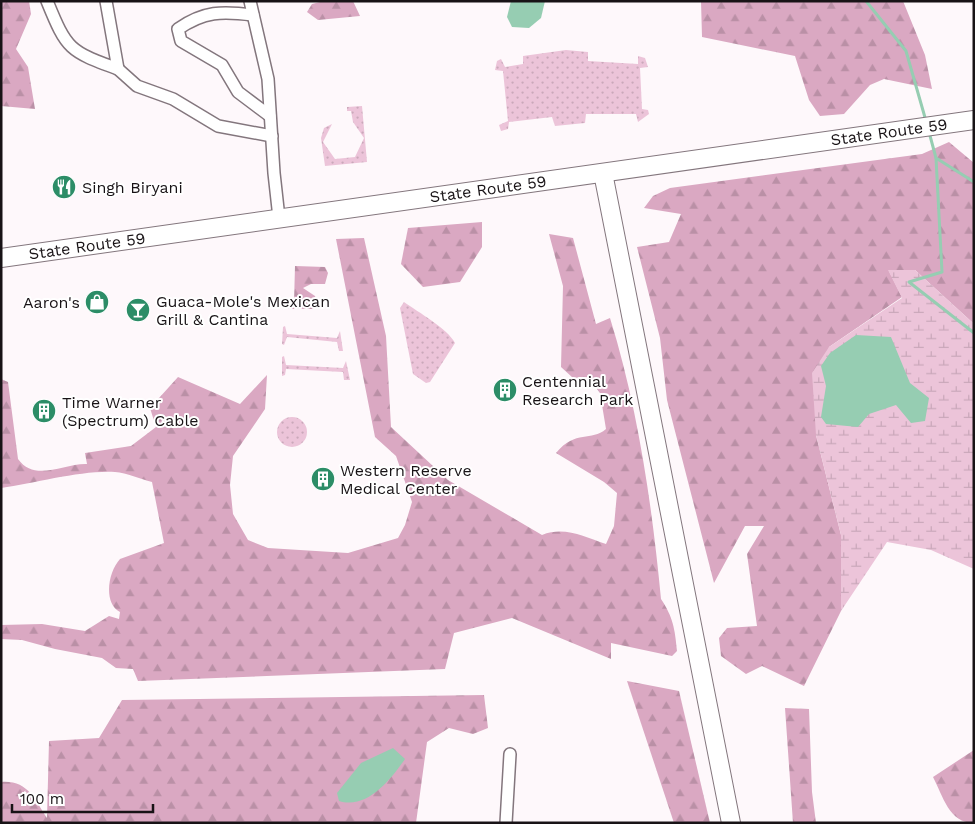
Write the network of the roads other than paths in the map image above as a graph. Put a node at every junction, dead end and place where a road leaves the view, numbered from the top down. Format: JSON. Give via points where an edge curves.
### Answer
{"nodes":[{"id":1,"x":47,"y":1,"type":"edge"},
{"id":2,"x":106,"y":1,"type":"edge"},
{"id":3,"x":250,"y":1,"type":"edge"},
{"id":4,"x":253,"y":15,"type":"junction"},
{"id":5,"x":118,"y":69,"type":"junction"},
{"id":6,"x":270,"y":116,"type":"junction"},
{"id":7,"x":974,"y":120,"type":"edge"},
{"id":8,"x":272,"y":136,"type":"junction"},
{"id":9,"x":603,"y":173,"type":"junction"},
{"id":10,"x":280,"y":218,"type":"junction"},
{"id":11,"x":1,"y":258,"type":"edge"},
{"id":12,"x":510,"y":754,"type":"dead end"},
{"id":13,"x":506,"y":823,"type":"edge"},
{"id":14,"x":731,"y":823,"type":"edge"}],
"edges":[{"from":1,"to":5,"type":"street","via":[[62,37],[73,49]]},
{"from":2,"to":5,"type":"street"},
{"from":3,"to":4,"type":"street"},
{"from":4,"to":6,"type":"street","via":[[268,80]]},
{"from":4,"to":6,"type":"street","via":[[225,11],[194,17],[178,29],[181,41],[222,65],[238,92]]},
{"from":5,"to":8,"type":"street","via":[[137,86],[173,99],[218,126]]},
{"from":6,"to":8,"type":"street"},
{"from":7,"to":9,"type":"main road","name":"State Route 59"},
{"from":8,"to":10,"type":"street"},
{"from":9,"to":10,"type":"main road","name":"State Route 59"},
{"from":9,"to":14,"type":"main road"},
{"from":10,"to":11,"type":"main road","name":"State Route 59"},
{"from":12,"to":13,"type":"street"}]}
